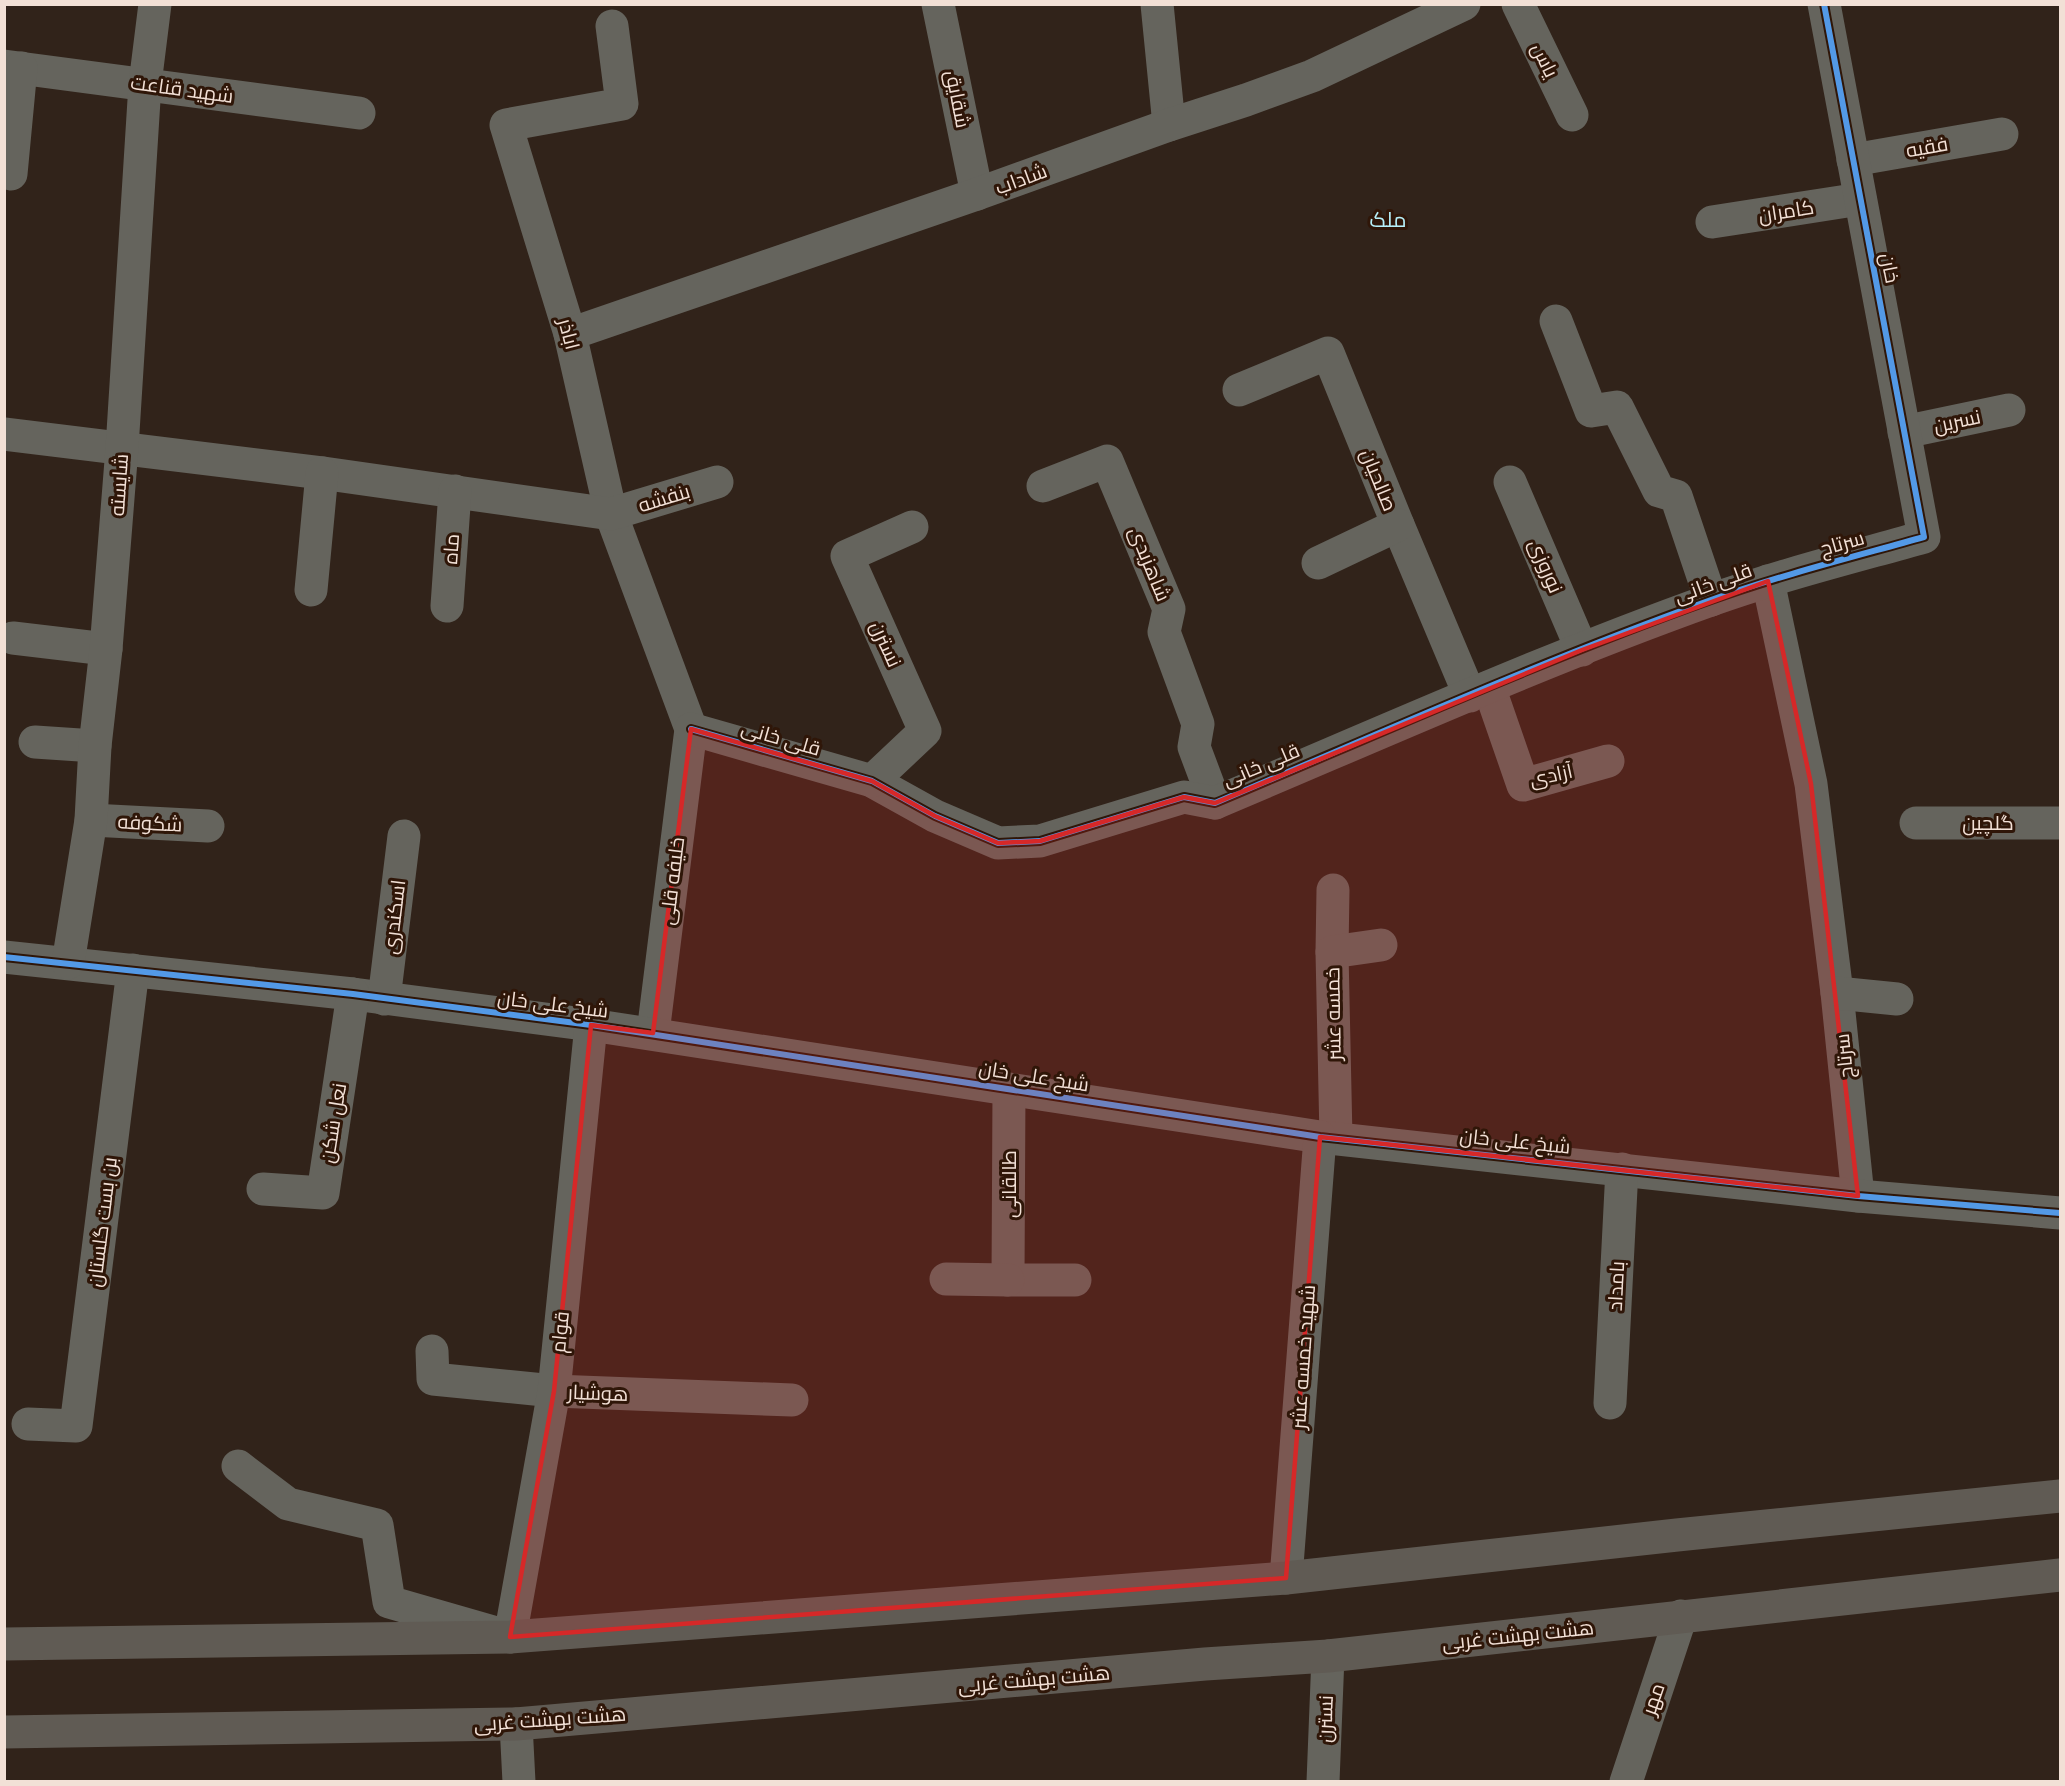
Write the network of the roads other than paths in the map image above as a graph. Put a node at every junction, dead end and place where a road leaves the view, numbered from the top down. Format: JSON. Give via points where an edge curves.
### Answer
{"nodes":[{"id":1,"x":155,"y":4,"type":"edge"},
{"id":2,"x":938,"y":4,"type":"edge"},
{"id":3,"x":1157,"y":4,"type":"edge"},
{"id":4,"x":1464,"y":4,"type":"edge"},
{"id":5,"x":1518,"y":4,"type":"edge"},
{"id":6,"x":1824,"y":4,"type":"edge"},
{"id":7,"x":612,"y":26,"type":"dead end"},
{"id":8,"x":13,"y":67,"type":"edge"},
{"id":9,"x":145,"y":84,"type":"junction"},
{"id":10,"x":359,"y":113,"type":"dead end"},
{"id":11,"x":1572,"y":115,"type":"dead end"},
{"id":12,"x":1169,"y":125,"type":"junction"},
{"id":13,"x":2002,"y":134,"type":"dead end"},
{"id":14,"x":1853,"y":160,"type":"junction"},
{"id":15,"x":11,"y":174,"type":"dead end"},
{"id":16,"x":977,"y":194,"type":"junction"},
{"id":17,"x":1860,"y":199,"type":"junction"},
{"id":18,"x":1712,"y":222,"type":"dead end"},
{"id":19,"x":1556,"y":321,"type":"dead end"},
{"id":20,"x":570,"y":334,"type":"junction"},
{"id":21,"x":1239,"y":390,"type":"dead end"},
{"id":22,"x":2009,"y":410,"type":"dead end"},
{"id":23,"x":1904,"y":432,"type":"junction"},
{"id":24,"x":4,"y":434,"type":"edge"},
{"id":25,"x":122,"y":448,"type":"junction"},
{"id":26,"x":322,"y":473,"type":"junction"},
{"id":27,"x":717,"y":482,"type":"dead end"},
{"id":28,"x":1510,"y":482,"type":"dead end"},
{"id":29,"x":1043,"y":486,"type":"dead end"},
{"id":30,"x":455,"y":491,"type":"junction"},
{"id":31,"x":611,"y":514,"type":"junction"},
{"id":32,"x":1398,"y":525,"type":"junction"},
{"id":33,"x":912,"y":527,"type":"dead end"},
{"id":34,"x":1924,"y":537,"type":"joint"},
{"id":35,"x":1318,"y":563,"type":"dead end"},
{"id":36,"x":1768,"y":581,"type":"junction"},
{"id":37,"x":311,"y":590,"type":"dead end"},
{"id":38,"x":1711,"y":600,"type":"junction"},
{"id":39,"x":447,"y":606,"type":"dead end"},
{"id":40,"x":13,"y":638,"type":"dead end"},
{"id":41,"x":106,"y":649,"type":"junction"},
{"id":42,"x":1582,"y":650,"type":"junction"},
{"id":43,"x":1479,"y":691,"type":"junction"},
{"id":44,"x":691,"y":729,"type":"junction"},
{"id":45,"x":34,"y":742,"type":"dead end"},
{"id":46,"x":95,"y":746,"type":"junction"},
{"id":47,"x":1608,"y":761,"type":"dead end"},
{"id":48,"x":872,"y":780,"type":"junction"},
{"id":49,"x":1215,"y":803,"type":"junction"},
{"id":50,"x":91,"y":820,"type":"junction"},
{"id":51,"x":1916,"y":823,"type":"dead end"},
{"id":52,"x":2061,"y":823,"type":"edge"},
{"id":53,"x":208,"y":826,"type":"dead end"},
{"id":54,"x":404,"y":836,"type":"dead end"},
{"id":55,"x":1333,"y":890,"type":"dead end"},
{"id":56,"x":1381,"y":945,"type":"dead end"},
{"id":57,"x":1332,"y":952,"type":"junction"},
{"id":58,"x":4,"y":957,"type":"edge"},
{"id":59,"x":68,"y":963,"type":"junction"},
{"id":60,"x":133,"y":970,"type":"junction"},
{"id":61,"x":1837,"y":993,"type":"junction"},
{"id":62,"x":369,"y":997,"type":"junction"},
{"id":63,"x":1897,"y":999,"type":"dead end"},
{"id":64,"x":591,"y":1025,"type":"junction"},
{"id":65,"x":653,"y":1034,"type":"junction"},
{"id":66,"x":1009,"y":1089,"type":"junction"},
{"id":67,"x":1328,"y":1138,"type":"junction"},
{"id":68,"x":1622,"y":1169,"type":"junction"},
{"id":69,"x":263,"y":1189,"type":"dead end"},
{"id":70,"x":1858,"y":1196,"type":"junction"},
{"id":71,"x":2061,"y":1213,"type":"edge"},
{"id":72,"x":946,"y":1279,"type":"dead end"},
{"id":73,"x":1008,"y":1280,"type":"junction"},
{"id":74,"x":1075,"y":1280,"type":"dead end"},
{"id":75,"x":432,"y":1351,"type":"dead end"},
{"id":76,"x":554,"y":1391,"type":"junction"},
{"id":77,"x":792,"y":1400,"type":"dead end"},
{"id":78,"x":1610,"y":1403,"type":"dead end"},
{"id":79,"x":28,"y":1424,"type":"dead end"},
{"id":80,"x":238,"y":1466,"type":"dead end"},
{"id":81,"x":2061,"y":1496,"type":"edge"},
{"id":82,"x":2061,"y":1575,"type":"edge"},
{"id":83,"x":1286,"y":1578,"type":"junction"},
{"id":84,"x":1681,"y":1616,"type":"junction"},
{"id":85,"x":510,"y":1637,"type":"junction"},
{"id":86,"x":4,"y":1644,"type":"edge"},
{"id":87,"x":1328,"y":1656,"type":"junction"},
{"id":88,"x":516,"y":1724,"type":"junction"},
{"id":89,"x":4,"y":1732,"type":"edge"},
{"id":90,"x":519,"y":1782,"type":"edge"},
{"id":91,"x":1323,"y":1782,"type":"edge"},
{"id":92,"x":1626,"y":1782,"type":"edge"}],
"edges":[{"from":1,"to":9,"type":"street","name":"شایسته"},
{"from":2,"to":16,"type":"street","name":"شقایق"},
{"from":3,"to":12,"type":"street"},
{"from":4,"to":12,"type":"street","name":"شاداب","via":[[1312,76]]},
{"from":5,"to":11,"type":"street","name":"یاس"},
{"from":6,"to":14,"type":"street","name":"خان"},
{"from":7,"to":20,"type":"street","name":"اباذر","via":[[622,104],[506,125]]},
{"from":8,"to":9,"type":"street","name":"شهید قناعت"},
{"from":8,"to":15,"type":"street"},
{"from":9,"to":10,"type":"street","name":"شهید قناعت"},
{"from":9,"to":25,"type":"street","name":"شایسته"},
{"from":12,"to":16,"type":"street","name":"شاداب"},
{"from":13,"to":14,"type":"street","name":"فقیه"},
{"from":14,"to":17,"type":"street","name":"خان"},
{"from":16,"to":20,"type":"street","name":"شاداب"},
{"from":17,"to":18,"type":"street","name":"کامران"},
{"from":17,"to":23,"type":"street","name":"خان"},
{"from":19,"to":38,"type":"street","via":[[1591,411],[1617,407],[1659,491],[1676,496]]},
{"from":20,"to":31,"type":"street","name":"اباذر"},
{"from":21,"to":32,"type":"street","name":"صالحیان","via":[[1328,354]]},
{"from":22,"to":23,"type":"street","name":"نسرین"},
{"from":23,"to":34,"type":"street","name":"خان"},
{"from":24,"to":25,"type":"street"},
{"from":25,"to":26,"type":"street"},
{"from":25,"to":41,"type":"street","name":"شایسته"},
{"from":26,"to":30,"type":"street"},
{"from":26,"to":37,"type":"street"},
{"from":27,"to":31,"type":"street","name":"بنفشه"},
{"from":28,"to":42,"type":"street","name":"نوروزی"},
{"from":29,"to":49,"type":"street","name":"شاهزیدی","via":[[1107,461],[1169,609],[1164,632],[1197,724],[1194,747]]},
{"from":30,"to":31,"type":"street"},
{"from":30,"to":39,"type":"street","name":"ماه"},
{"from":31,"to":44,"type":"street","name":"اباذر"},
{"from":32,"to":35,"type":"street"},
{"from":32,"to":43,"type":"street","name":"صالحیان"},
{"from":33,"to":48,"type":"street","name":"نسترن","via":[[847,556],[925,731]]},
{"from":34,"to":36,"type":"street","name":"سرتاج"},
{"from":36,"to":38,"type":"street","name":"قلی خانی"},
{"from":36,"to":61,"type":"street","name":"سرتاج","via":[[1811,784]]},
{"from":38,"to":42,"type":"street","name":"قلی خانی"},
{"from":40,"to":41,"type":"street"},
{"from":41,"to":46,"type":"street","name":"شایسته"},
{"from":42,"to":43,"type":"street","name":"قلی خانی"},
{"from":43,"to":47,"type":"street","name":"آزادی","via":[[1523,786]]},
{"from":43,"to":49,"type":"street","name":"قلی خانی"},
{"from":44,"to":48,"type":"street","name":"قلی خانی"},
{"from":44,"to":65,"type":"street","name":"خلیفه قلی"},
{"from":45,"to":46,"type":"street"},
{"from":46,"to":50,"type":"street","name":"شایسته"},
{"from":48,"to":49,"type":"street","name":"قلی خانی","via":[[935,816],[998,843],[1040,842],[1184,797]]},
{"from":50,"to":53,"type":"street","name":"شکوفه"},
{"from":50,"to":59,"type":"street","name":"شایسته"},
{"from":51,"to":52,"type":"street","name":"گلچین"},
{"from":54,"to":62,"type":"street","name":"اسکندری"},
{"from":55,"to":57,"type":"street","name":"خمسه عشر"},
{"from":56,"to":57,"type":"street"},
{"from":57,"to":67,"type":"street","name":"خمسه عشر"},
{"from":58,"to":59,"type":"street","name":"شیخ علی خان"},
{"from":59,"to":60,"type":"street","name":"شیخ علی خان"},
{"from":60,"to":62,"type":"street","name":"شیخ علی خان"},
{"from":60,"to":79,"type":"street","name":"بن بست گلستان","via":[[76,1426]]},
{"from":61,"to":63,"type":"street"},
{"from":61,"to":70,"type":"street","name":"سرتاج"},
{"from":62,"to":64,"type":"street","name":"شیخ علی خان"},
{"from":62,"to":69,"type":"street","name":"نعل شکن","via":[[323,1193]]},
{"from":64,"to":65,"type":"street","name":"شیخ علی خان"},
{"from":64,"to":76,"type":"street","name":"قوام"},
{"from":65,"to":66,"type":"street","name":"شیخ علی خان"},
{"from":66,"to":67,"type":"street","name":"شیخ علی خان"},
{"from":66,"to":73,"type":"street","name":"طالقانی"},
{"from":67,"to":68,"type":"street","name":"شیخ علی خان"},
{"from":67,"to":83,"type":"street","name":"شهید خمسه عشر"},
{"from":68,"to":70,"type":"street","name":"شیخ علی خان"},
{"from":68,"to":78,"type":"street","name":"بامداد"},
{"from":70,"to":71,"type":"street","name":"شیخ علی خان"},
{"from":72,"to":73,"type":"street"},
{"from":73,"to":74,"type":"street"},
{"from":75,"to":76,"type":"street","name":"هوشیار","via":[[433,1379]]},
{"from":76,"to":77,"type":"street","name":"هوشیار"},
{"from":76,"to":85,"type":"street","name":"قوام"},
{"from":80,"to":85,"type":"street","via":[[288,1503],[376,1525],[389,1602]]},
{"from":81,"to":83,"type":"main road"},
{"from":82,"to":84,"type":"main road","name":"هشت بهشت غربی"},
{"from":83,"to":85,"type":"main road"},
{"from":84,"to":87,"type":"main road","name":"هشت بهشت غربی"},
{"from":84,"to":92,"type":"street","name":"مهر"},
{"from":85,"to":86,"type":"main road"},
{"from":87,"to":88,"type":"main road","name":"هشت بهشت غربی"},
{"from":87,"to":91,"type":"street","name":"نسترن"},
{"from":88,"to":89,"type":"main road","name":"هشت بهشت غربی"},
{"from":88,"to":90,"type":"street"}]}
